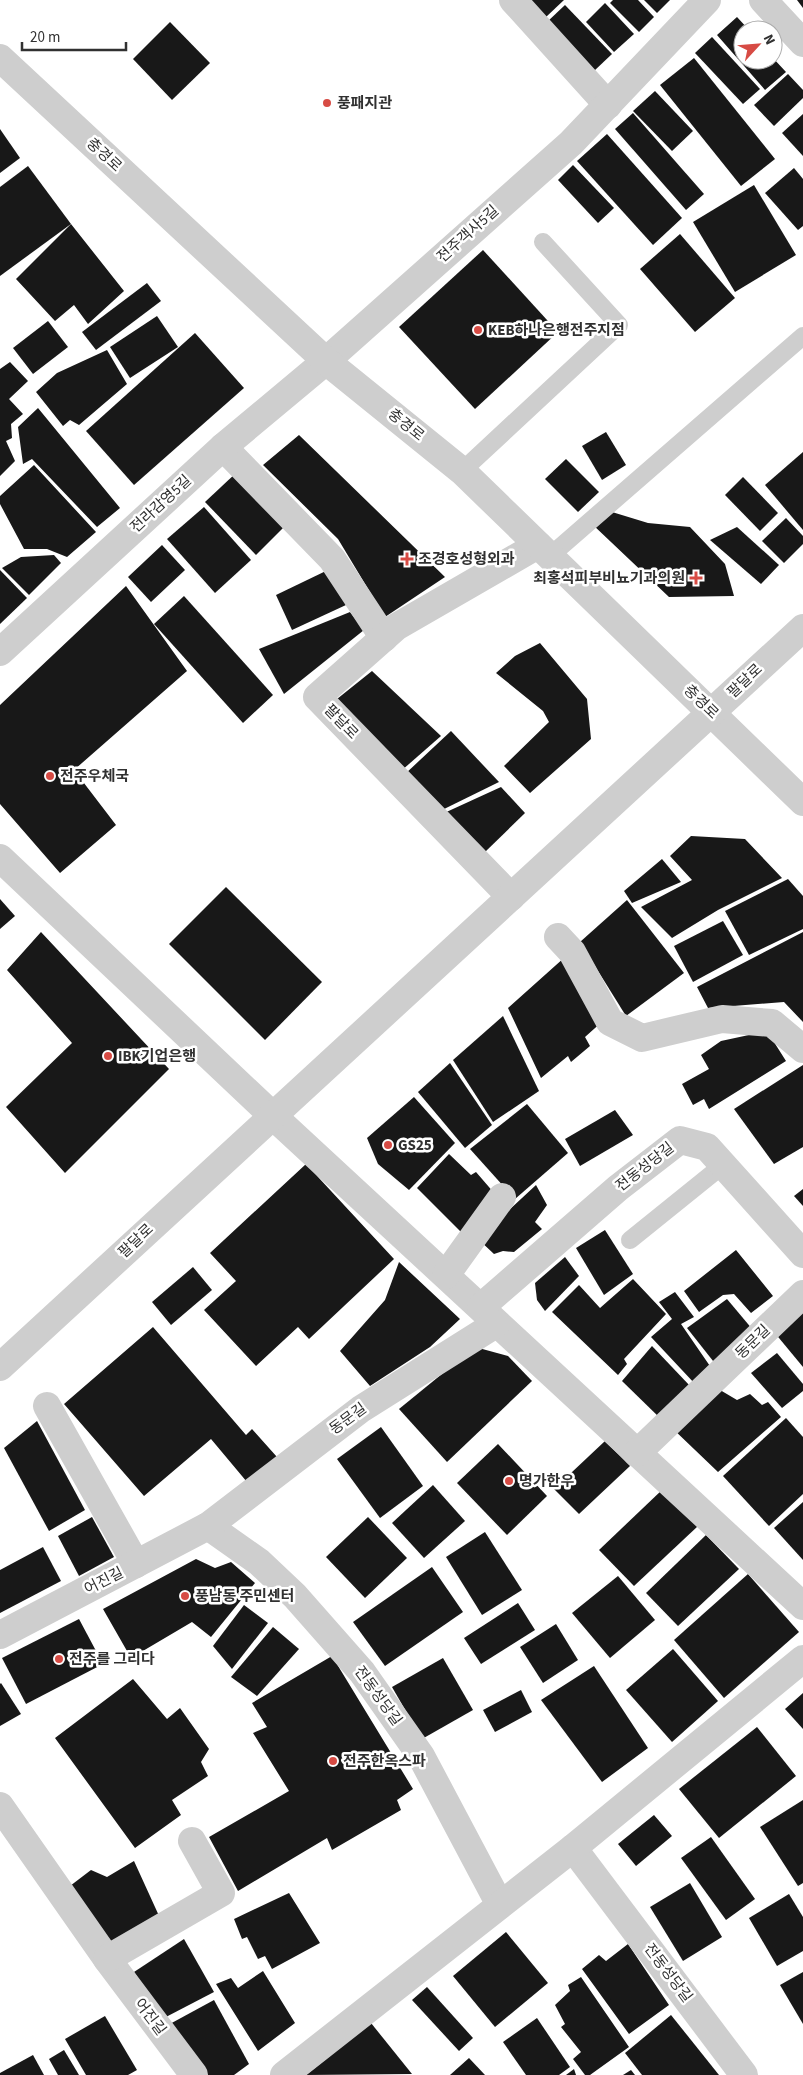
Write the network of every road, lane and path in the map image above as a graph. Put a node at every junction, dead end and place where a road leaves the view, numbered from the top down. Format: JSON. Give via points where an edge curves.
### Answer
{"nodes":[{"id":1,"x":513,"y":0,"type":"edge"},
{"id":2,"x":707,"y":0,"type":"edge"},
{"id":3,"x":763,"y":0,"type":"edge"},
{"id":4,"x":803,"y":43,"type":"edge"},
{"id":5,"x":0,"y":58,"type":"edge"},
{"id":6,"x":608,"y":105,"type":"junction"},
{"id":7,"x":543,"y":242,"type":"dead end"},
{"id":8,"x":803,"y":336,"type":"edge"},
{"id":9,"x":326,"y":360,"type":"junction"},
{"id":10,"x":223,"y":447,"type":"junction"},
{"id":11,"x":462,"y":471,"type":"junction"},
{"id":12,"x":544,"y":551,"type":"junction"},
{"id":13,"x":803,"y":628,"type":"edge"},
{"id":14,"x":384,"y":638,"type":"junction"},
{"id":15,"x":0,"y":652,"type":"edge"},
{"id":16,"x":712,"y":713,"type":"junction"},
{"id":17,"x":803,"y":802,"type":"edge"},
{"id":18,"x":0,"y":858,"type":"edge"},
{"id":19,"x":511,"y":898,"type":"junction"},
{"id":20,"x":558,"y":937,"type":"dead end"},
{"id":21,"x":803,"y":1049,"type":"edge"},
{"id":22,"x":273,"y":1116,"type":"junction"},
{"id":23,"x":723,"y":1165,"type":"junction"},
{"id":24,"x":502,"y":1197,"type":"dead end"},
{"id":25,"x":630,"y":1240,"type":"dead end"},
{"id":26,"x":803,"y":1254,"type":"edge"},
{"id":27,"x":446,"y":1275,"type":"junction"},
{"id":28,"x":803,"y":1294,"type":"edge"},
{"id":29,"x":489,"y":1315,"type":"junction"},
{"id":30,"x":0,"y":1367,"type":"edge"},
{"id":31,"x":47,"y":1406,"type":"dead end"},
{"id":32,"x":637,"y":1453,"type":"junction"},
{"id":33,"x":208,"y":1526,"type":"junction"},
{"id":34,"x":136,"y":1564,"type":"junction"},
{"id":35,"x":803,"y":1606,"type":"edge"},
{"id":36,"x":0,"y":1634,"type":"edge"},
{"id":37,"x":803,"y":1659,"type":"edge"},
{"id":38,"x":0,"y":1806,"type":"edge"},
{"id":39,"x":192,"y":1841,"type":"dead end"},
{"id":40,"x":573,"y":1848,"type":"junction"},
{"id":41,"x":500,"y":1905,"type":"junction"},
{"id":42,"x":107,"y":1959,"type":"junction"},
{"id":43,"x":194,"y":2075,"type":"edge"},
{"id":44,"x":284,"y":2075,"type":"edge"},
{"id":45,"x":744,"y":2075,"type":"edge"}],
"edges":[{"from":1,"to":6,"type":"street"},
{"from":2,"to":6,"type":"street","name":"전주객사5길"},
{"from":3,"to":4,"type":"street"},
{"from":5,"to":9,"type":"street","name":"충경로"},
{"from":6,"to":9,"type":"street","name":"전주객사5길","via":[[571,143]]},
{"from":7,"to":11,"type":"lane","via":[[619,325]]},
{"from":8,"to":12,"type":"lane"},
{"from":9,"to":10,"type":"street","name":"전라감영5길"},
{"from":9,"to":11,"type":"street","name":"충경로"},
{"from":10,"to":14,"type":"street","via":[[332,559]]},
{"from":10,"to":15,"type":"street","name":"전라감영5길"},
{"from":11,"to":12,"type":"street","name":"충경로"},
{"from":12,"to":14,"type":"street","name":"팔달로","via":[[396,627]]},
{"from":12,"to":16,"type":"street","name":"충경로"},
{"from":13,"to":16,"type":"street","name":"팔달로"},
{"from":14,"to":19,"type":"street","name":"팔달로","via":[[317,698]]},
{"from":16,"to":17,"type":"street","name":"충경로"},
{"from":16,"to":19,"type":"street","name":"팔달로"},
{"from":18,"to":22,"type":"street"},
{"from":19,"to":22,"type":"street","name":"팔달로"},
{"from":20,"to":21,"type":"street","via":[[572,952],[610,1022],[642,1038],[722,1019],[772,1023]]},
{"from":22,"to":27,"type":"street"},
{"from":22,"to":30,"type":"street","name":"팔달로"},
{"from":23,"to":25,"type":"lane"},
{"from":23,"to":26,"type":"street","name":"전동성당길"},
{"from":23,"to":29,"type":"street","name":"전동성당길","via":[[707,1147],[680,1140],[618,1188]]},
{"from":24,"to":27,"type":"street"},
{"from":27,"to":29,"type":"street"},
{"from":28,"to":32,"type":"street","name":"동문길"},
{"from":29,"to":32,"type":"street"},
{"from":29,"to":33,"type":"street","name":"동문길"},
{"from":31,"to":34,"type":"street"},
{"from":32,"to":35,"type":"street"},
{"from":33,"to":34,"type":"street","name":"어진길"},
{"from":33,"to":41,"type":"street","name":"전동성당길","via":[[259,1562],[295,1596],[362,1672],[421,1756]]},
{"from":34,"to":36,"type":"street","name":"어진길"},
{"from":37,"to":40,"type":"street"},
{"from":38,"to":42,"type":"street","name":"어진길"},
{"from":39,"to":42,"type":"street","via":[[221,1893]]},
{"from":40,"to":41,"type":"street"},
{"from":40,"to":45,"type":"street","name":"전동성당길"},
{"from":41,"to":44,"type":"street"},
{"from":42,"to":43,"type":"street","name":"어진길"}]}
